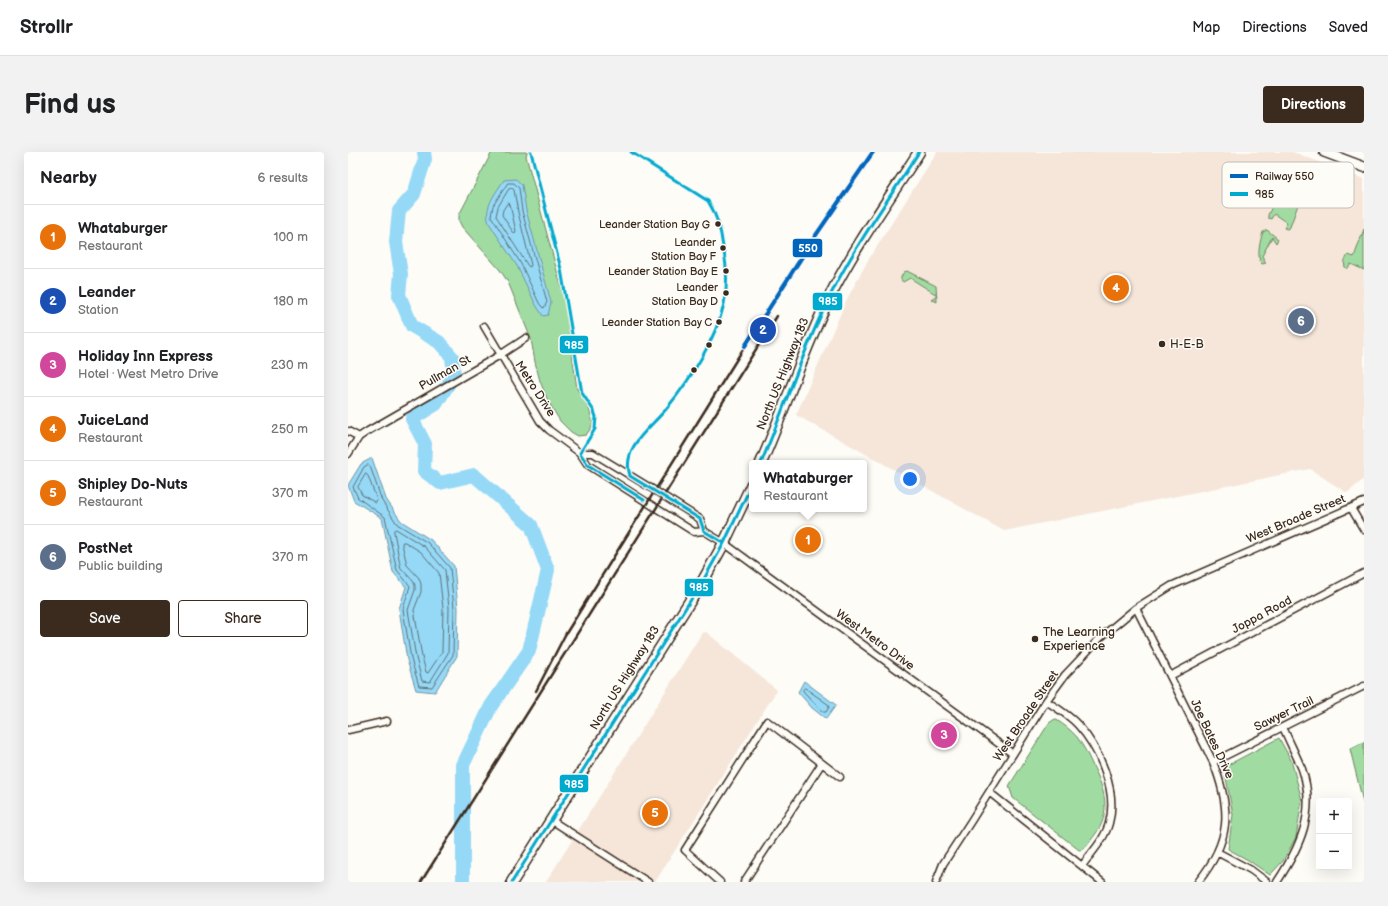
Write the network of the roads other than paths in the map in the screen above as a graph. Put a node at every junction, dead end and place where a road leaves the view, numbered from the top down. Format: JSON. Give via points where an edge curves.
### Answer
{"nodes":[{"id":1,"x":919,"y":152,"type":"edge"},
{"id":2,"x":1324,"y":152,"type":"edge"},
{"id":3,"x":1351,"y":162,"type":"edge"},
{"id":4,"x":1354,"y":163,"type":"edge"},
{"id":5,"x":1364,"y":167,"type":"edge"},
{"id":6,"x":484,"y":326,"type":"dead end"},
{"id":7,"x":526,"y":338,"type":"dead end"},
{"id":8,"x":500,"y":355,"type":"junction"},
{"id":9,"x":348,"y":430,"type":"edge"},
{"id":10,"x":359,"y":437,"type":"junction"},
{"id":11,"x":580,"y":453,"type":"junction"},
{"id":12,"x":348,"y":454,"type":"edge"},
{"id":13,"x":762,"y":460,"type":"edge"},
{"id":14,"x":749,"y":490,"type":"edge"},
{"id":15,"x":1364,"y":502,"type":"edge"},
{"id":16,"x":1351,"y":508,"type":"junction"},
{"id":17,"x":1364,"y":530,"type":"edge"},
{"id":18,"x":704,"y":531,"type":"junction"},
{"id":19,"x":724,"y":543,"type":"junction"},
{"id":20,"x":1364,"y":574,"type":"edge"},
{"id":21,"x":1136,"y":608,"type":"junction"},
{"id":22,"x":1170,"y":676,"type":"junction"},
{"id":23,"x":1364,"y":686,"type":"edge"},
{"id":24,"x":1046,"y":701,"type":"junction"},
{"id":25,"x":387,"y":721,"type":"dead end"},
{"id":26,"x":1283,"y":727,"type":"junction"},
{"id":27,"x":348,"y":730,"type":"edge"},
{"id":28,"x":1013,"y":754,"type":"junction"},
{"id":29,"x":1213,"y":762,"type":"junction"},
{"id":30,"x":822,"y":763,"type":"junction"},
{"id":31,"x":840,"y":777,"type":"dead end"},
{"id":32,"x":989,"y":792,"type":"junction"},
{"id":33,"x":551,"y":820,"type":"junction"},
{"id":34,"x":1217,"y":852,"type":"junction"},
{"id":35,"x":1082,"y":866,"type":"junction"},
{"id":36,"x":512,"y":882,"type":"edge"},
{"id":37,"x":648,"y":882,"type":"edge"},
{"id":38,"x":720,"y":882,"type":"edge"},
{"id":39,"x":744,"y":882,"type":"edge"},
{"id":40,"x":936,"y":882,"type":"edge"},
{"id":41,"x":1102,"y":882,"type":"edge"},
{"id":42,"x":1198,"y":882,"type":"edge"},
{"id":43,"x":1267,"y":882,"type":"edge"},
{"id":44,"x":1277,"y":882,"type":"edge"}],
"edges":[{"from":1,"to":13,"type":"main road","name":"North US Highway 183","via":[[831,294],[795,375]]},
{"from":2,"to":3,"type":"main road"},
{"from":4,"to":5,"type":"main road"},
{"from":6,"to":8,"type":"street","name":"Metro Drive"},
{"from":7,"to":8,"type":"street","name":"Pullman St"},
{"from":8,"to":10,"type":"street","name":"Pullman St"},
{"from":8,"to":11,"type":"street","name":"Metro Drive","via":[[540,421]]},
{"from":9,"to":10,"type":"street"},
{"from":10,"to":12,"type":"street"},
{"from":11,"to":18,"type":"street","name":"Metro Drive","via":[[588,464],[694,532]]},
{"from":11,"to":18,"type":"street","name":"Metro Drive","via":[[593,453],[654,490],[700,519]]},
{"from":14,"to":19,"type":"main road","name":"North US Highway 183"},
{"from":15,"to":16,"type":"street","name":"West Broade Street"},
{"from":16,"to":17,"type":"street"},
{"from":16,"to":21,"type":"street","name":"West Broade Street","via":[[1171,586]]},
{"from":18,"to":19,"type":"street","name":"Metro Drive"},
{"from":19,"to":28,"type":"street","name":"West Metro Drive"},
{"from":19,"to":33,"type":"main road","name":"North US Highway 183"},
{"from":20,"to":22,"type":"street","name":"Joppa Road"},
{"from":21,"to":22,"type":"street","name":"Joe Bates Drive"},
{"from":21,"to":24,"type":"street","name":"West Broade Street","via":[[1100,638],[1065,675]]},
{"from":22,"to":29,"type":"street","name":"Joe Bates Drive"},
{"from":23,"to":26,"type":"street","name":"Sawyer Trail"},
{"from":24,"to":28,"type":"street","name":"West Broade Street"},
{"from":24,"to":35,"type":"street","via":[[1064,712],[1089,738],[1110,785],[1112,809],[1109,824]]},
{"from":25,"to":27,"type":"street"},
{"from":26,"to":29,"type":"street","name":"Sawyer Trail"},
{"from":26,"to":44,"type":"street","via":[[1302,771],[1308,809],[1299,844]]},
{"from":28,"to":32,"type":"street","name":"West Broade Street"},
{"from":29,"to":34,"type":"street","name":"Joe Bates Drive","via":[[1221,782],[1226,812],[1224,831]]},
{"from":30,"to":31,"type":"street"},
{"from":30,"to":38,"type":"street","via":[[767,721],[685,850]]},
{"from":30,"to":39,"type":"street"},
{"from":32,"to":35,"type":"street"},
{"from":32,"to":40,"type":"street","name":"West Broade Street","via":[[943,864]]},
{"from":33,"to":36,"type":"main road","name":"North US Highway 183"},
{"from":33,"to":37,"type":"street"},
{"from":34,"to":42,"type":"street","name":"Joe Bates Drive"},
{"from":34,"to":43,"type":"street","via":[[1251,870]]},
{"from":35,"to":41,"type":"street"}]}
